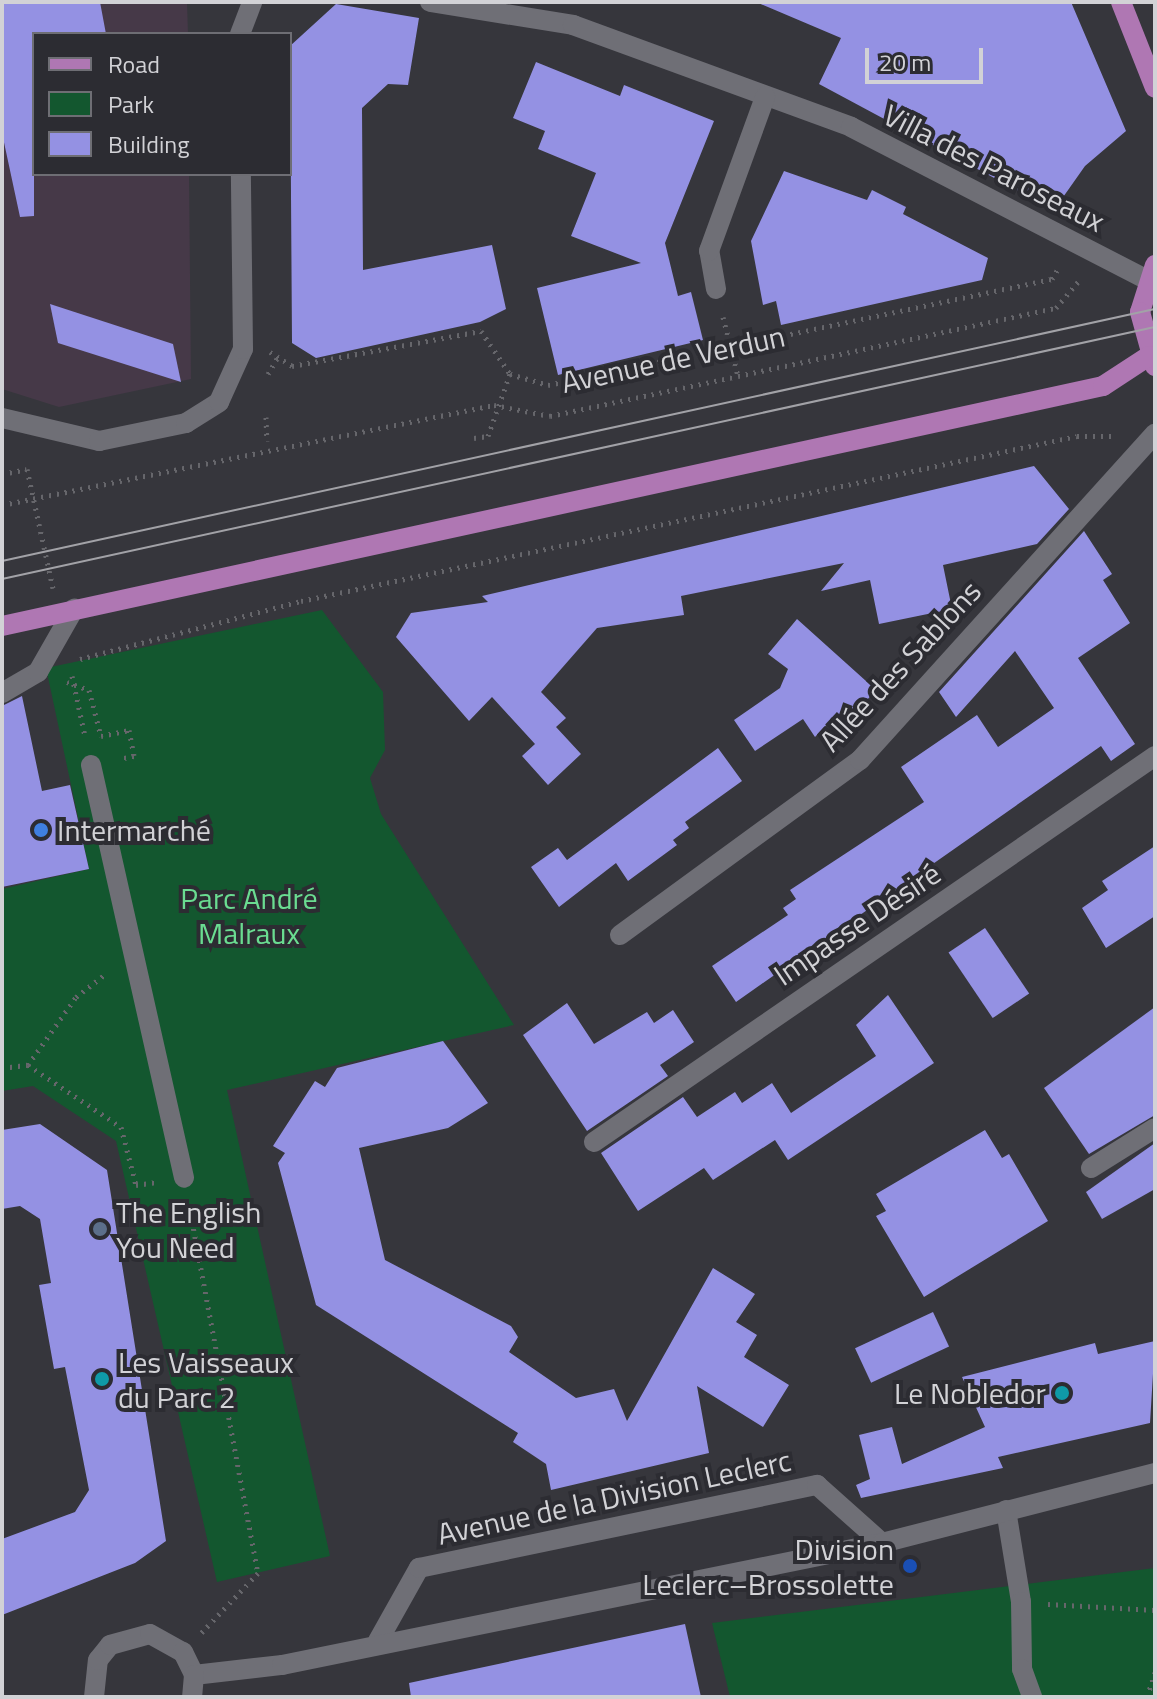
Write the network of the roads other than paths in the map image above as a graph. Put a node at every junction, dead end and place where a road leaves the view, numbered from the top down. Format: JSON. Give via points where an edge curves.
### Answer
{"nodes":[{"id":1,"x":252,"y":2,"type":"edge"},
{"id":2,"x":430,"y":2,"type":"edge"},
{"id":3,"x":1121,"y":2,"type":"edge"},
{"id":4,"x":241,"y":32,"type":"edge"},
{"id":5,"x":1155,"y":88,"type":"edge"},
{"id":6,"x":765,"y":97,"type":"junction"},
{"id":7,"x":241,"y":176,"type":"edge"},
{"id":8,"x":1151,"y":272,"type":"edge"},
{"id":9,"x":716,"y":289,"type":"dead end"},
{"id":10,"x":1152,"y":361,"type":"edge"},
{"id":11,"x":2,"y":418,"type":"edge"},
{"id":12,"x":1150,"y":438,"type":"edge"},
{"id":13,"x":74,"y":609,"type":"junction"},
{"id":14,"x":2,"y":626,"type":"edge"},
{"id":15,"x":2,"y":693,"type":"edge"},
{"id":16,"x":1155,"y":756,"type":"edge"},
{"id":17,"x":91,"y":765,"type":"road end"},
{"id":18,"x":620,"y":935,"type":"dead end"},
{"id":19,"x":1155,"y":1128,"type":"edge"},
{"id":20,"x":594,"y":1142,"type":"dead end"},
{"id":21,"x":1091,"y":1168,"type":"dead end"},
{"id":22,"x":184,"y":1178,"type":"road end"},
{"id":23,"x":1155,"y":1473,"type":"edge"},
{"id":24,"x":1155,"y":1481,"type":"edge"},
{"id":25,"x":1112,"y":1485,"type":"junction"},
{"id":26,"x":1006,"y":1510,"type":"junction"},
{"id":27,"x":882,"y":1543,"type":"junction"},
{"id":28,"x":378,"y":1641,"type":"junction"},
{"id":29,"x":194,"y":1675,"type":"junction"},
{"id":30,"x":94,"y":1697,"type":"edge"},
{"id":31,"x":192,"y":1697,"type":"edge"},
{"id":32,"x":1032,"y":1697,"type":"edge"}],
"edges":[{"from":1,"to":4,"type":"street"},
{"from":2,"to":6,"type":"street","name":"Villa des Paroseaux","via":[[573,25]]},
{"from":3,"to":5,"type":"main road"},
{"from":6,"to":8,"type":"street","name":"Villa des Paroseaux","via":[[851,127]]},
{"from":6,"to":9,"type":"street","via":[[709,251]]},
{"from":7,"to":11,"type":"street","via":[[243,349],[219,402],[186,423],[99,441]]},
{"from":8,"to":10,"type":"main road","via":[[1140,312]]},
{"from":10,"to":13,"type":"main road","via":[[1103,386]]},
{"from":12,"to":18,"type":"street","name":"Allée des Sablons","via":[[860,760]]},
{"from":13,"to":14,"type":"main road"},
{"from":13,"to":15,"type":"street","via":[[38,672]]},
{"from":16,"to":20,"type":"street","name":"Impasse Désiré"},
{"from":17,"to":22,"type":"street"},
{"from":19,"to":21,"type":"street"},
{"from":23,"to":25,"type":"street"},
{"from":24,"to":25,"type":"street"},
{"from":25,"to":26,"type":"street"},
{"from":26,"to":27,"type":"street"},
{"from":26,"to":32,"type":"street","via":[[1021,1602],[1022,1669]]},
{"from":27,"to":28,"type":"street"},
{"from":27,"to":28,"type":"street","name":"Avenue de la Division Leclerc","via":[[817,1485],[419,1568]]},
{"from":28,"to":29,"type":"street","via":[[282,1665]]},
{"from":29,"to":30,"type":"street","via":[[183,1652],[167,1639],[128,1635],[98,1660]]},
{"from":29,"to":31,"type":"street"}]}
